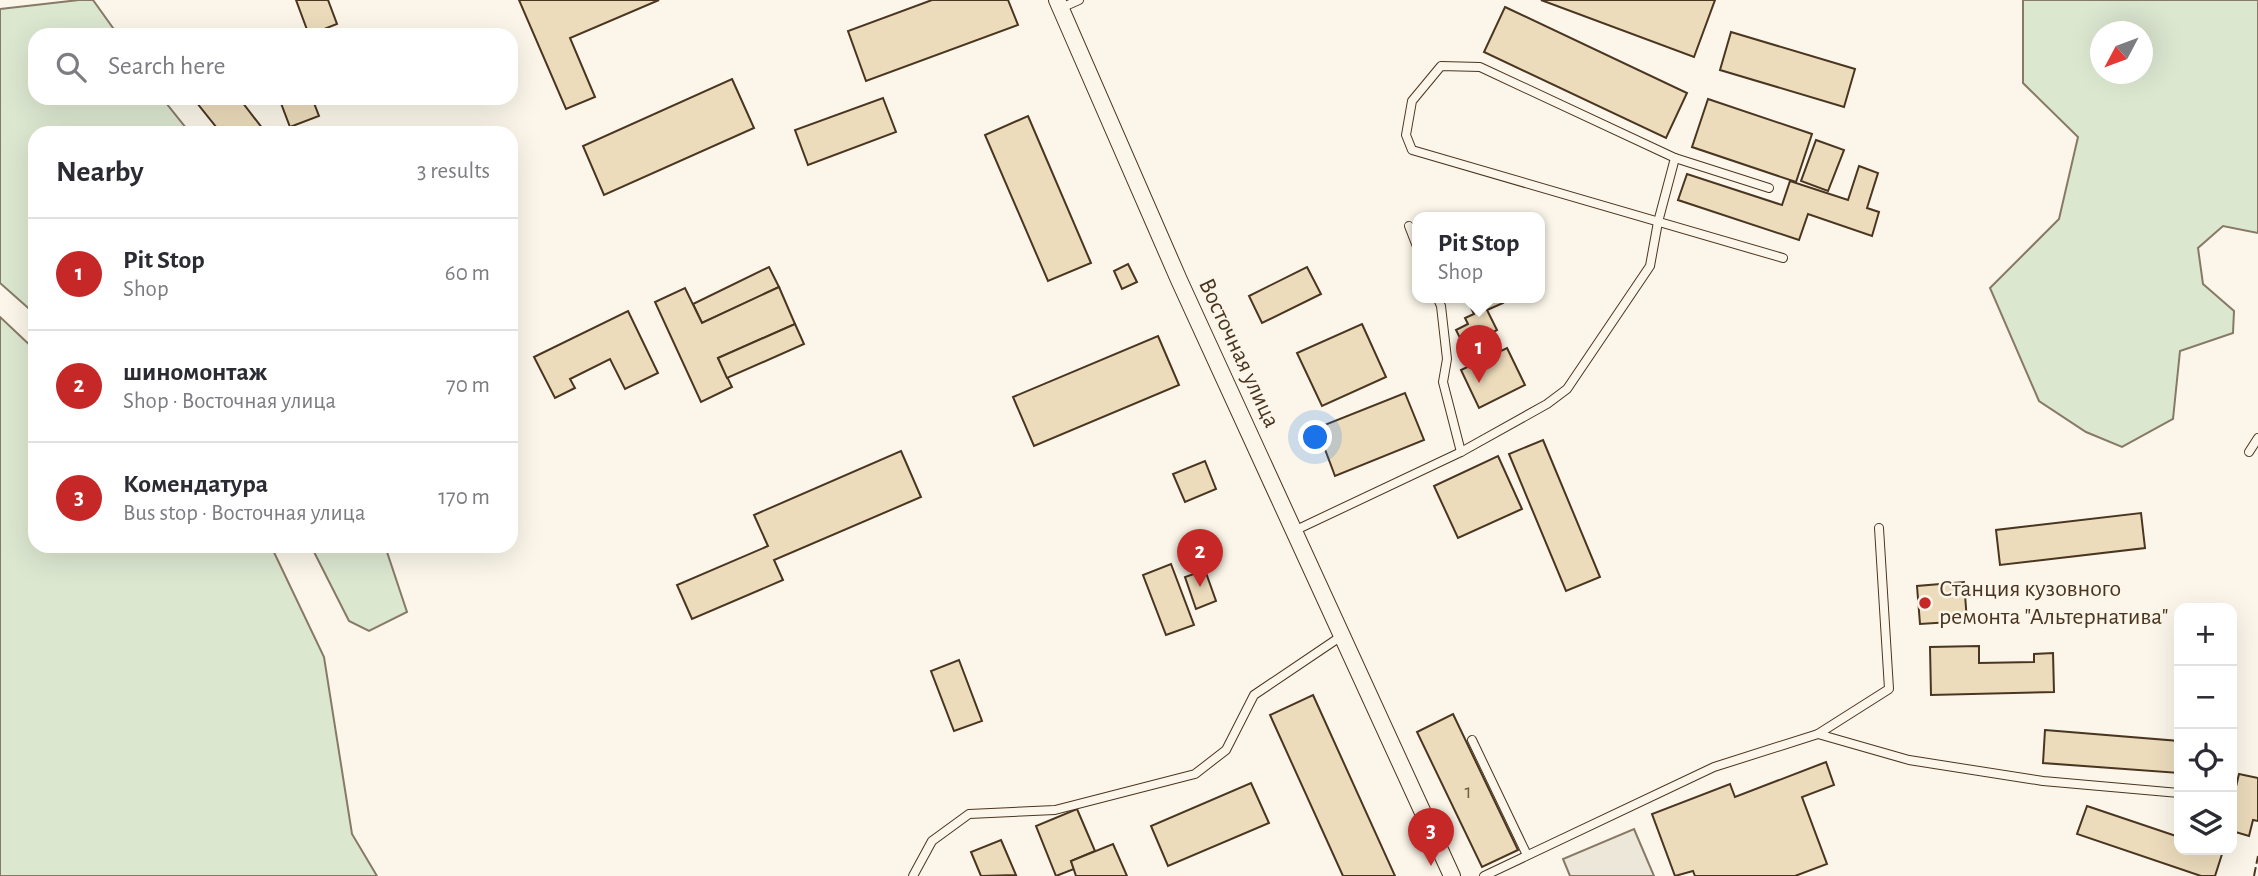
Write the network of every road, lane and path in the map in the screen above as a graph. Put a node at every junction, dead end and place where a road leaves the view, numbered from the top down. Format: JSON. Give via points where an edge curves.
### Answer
{"nodes":[{"id":1,"x":1079,"y":0,"type":"edge"},
{"id":2,"x":1059,"y":4,"type":"edge"},
{"id":3,"x":1675,"y":158,"type":"junction"},
{"id":4,"x":1769,"y":188,"type":"dead end"},
{"id":5,"x":1658,"y":222,"type":"junction"},
{"id":6,"x":1409,"y":226,"type":"dead end"},
{"id":7,"x":1412,"y":234,"type":"edge"},
{"id":8,"x":1783,"y":258,"type":"dead end"},
{"id":9,"x":1440,"y":303,"type":"edge"},
{"id":10,"x":2258,"y":438,"type":"edge"},
{"id":11,"x":1461,"y":452,"type":"junction"},
{"id":12,"x":2249,"y":452,"type":"dead end"},
{"id":13,"x":1879,"y":528,"type":"dead end"},
{"id":14,"x":1296,"y":530,"type":"junction"},
{"id":15,"x":1343,"y":635,"type":"junction"},
{"id":16,"x":1818,"y":734,"type":"junction"},
{"id":17,"x":1472,"y":740,"type":"dead end"},
{"id":18,"x":2174,"y":793,"type":"edge"},
{"id":19,"x":1527,"y":855,"type":"junction"},
{"id":20,"x":913,"y":876,"type":"edge"},
{"id":21,"x":1452,"y":876,"type":"edge"},
{"id":22,"x":1484,"y":876,"type":"edge"}],
"edges":[{"from":1,"to":2,"type":"lane"},
{"from":2,"to":14,"type":"street","name":"Восточная улица"},
{"from":3,"to":4,"type":"lane"},
{"from":3,"to":5,"type":"lane"},
{"from":3,"to":5,"type":"lane","via":[[1480,67],[1441,66],[1412,101],[1406,135],[1412,150]]},
{"from":5,"to":8,"type":"lane"},
{"from":5,"to":11,"type":"lane","via":[[1650,266],[1567,389]]},
{"from":6,"to":7,"type":"lane"},
{"from":9,"to":11,"type":"lane","via":[[1447,359],[1443,382]]},
{"from":10,"to":12,"type":"lane"},
{"from":11,"to":14,"type":"lane"},
{"from":13,"to":16,"type":"lane","via":[[1889,689]]},
{"from":14,"to":15,"type":"street","name":"Восточная улица"},
{"from":15,"to":20,"type":"lane","via":[[1254,695],[1226,750],[1195,774],[1055,810],[969,814],[932,841]]},
{"from":15,"to":21,"type":"street","name":"Восточная улица"},
{"from":16,"to":18,"type":"lane","via":[[1909,760],[2043,781]]},
{"from":16,"to":19,"type":"lane","via":[[1714,767]]},
{"from":17,"to":19,"type":"lane"},
{"from":19,"to":22,"type":"lane"}]}
